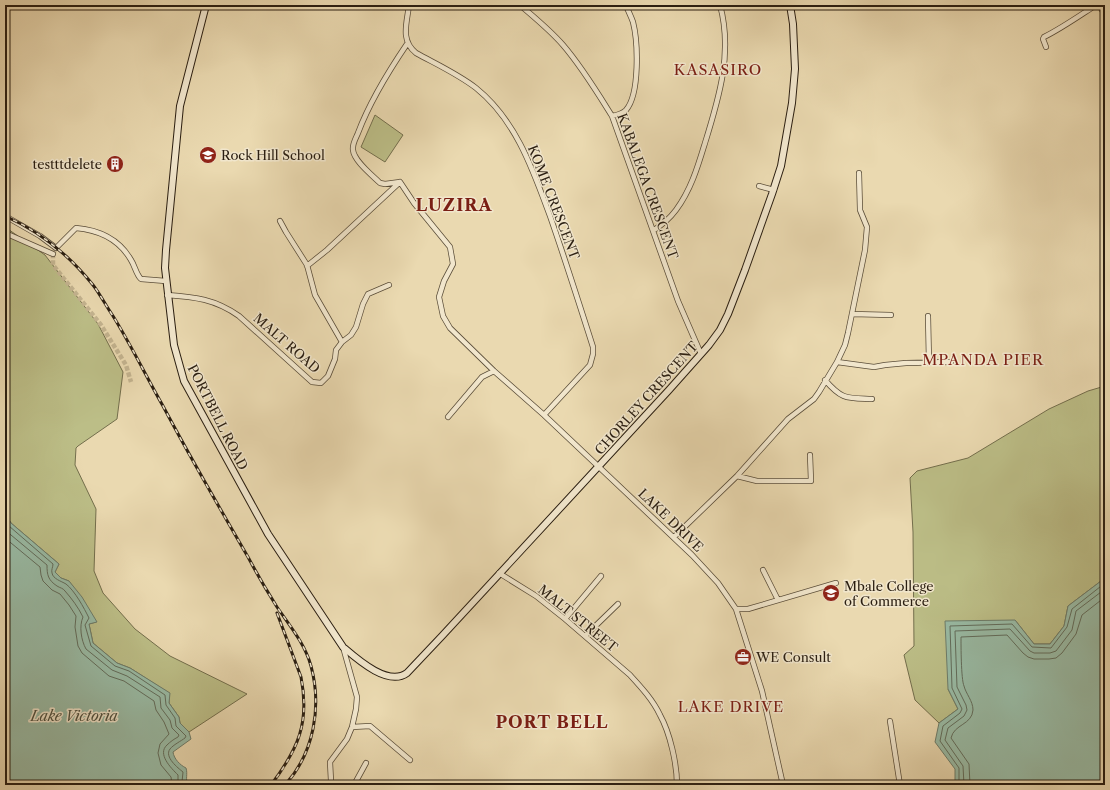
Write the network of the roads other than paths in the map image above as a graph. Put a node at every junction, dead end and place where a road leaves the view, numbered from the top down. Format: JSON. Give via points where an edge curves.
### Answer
{"nodes":[{"id":1,"x":206,"y":5,"type":"edge"},
{"id":2,"x":409,"y":5,"type":"edge"},
{"id":3,"x":520,"y":5,"type":"edge"},
{"id":4,"x":626,"y":5,"type":"edge"},
{"id":5,"x":720,"y":5,"type":"edge"},
{"id":6,"x":790,"y":5,"type":"edge"},
{"id":7,"x":1097,"y":5,"type":"edge"},
{"id":8,"x":1105,"y":15,"type":"edge"},
{"id":9,"x":407,"y":44,"type":"junction"},
{"id":10,"x":1046,"y":47,"type":"dead end"},
{"id":11,"x":612,"y":116,"type":"junction"},
{"id":12,"x":859,"y":174,"type":"dead end"},
{"id":13,"x":400,"y":182,"type":"junction"},
{"id":14,"x":759,"y":186,"type":"dead end"},
{"id":15,"x":774,"y":190,"type":"junction"},
{"id":16,"x":5,"y":216,"type":"edge"},
{"id":17,"x":280,"y":221,"type":"dead end"},
{"id":18,"x":654,"y":230,"type":"junction"},
{"id":19,"x":5,"y":233,"type":"edge"},
{"id":20,"x":53,"y":254,"type":"dead end"},
{"id":21,"x":307,"y":266,"type":"junction"},
{"id":22,"x":166,"y":281,"type":"junction"},
{"id":23,"x":389,"y":285,"type":"dead end"},
{"id":24,"x":167,"y":295,"type":"junction"},
{"id":25,"x":852,"y":314,"type":"junction"},
{"id":26,"x":891,"y":315,"type":"dead end"},
{"id":27,"x":928,"y":316,"type":"dead end"},
{"id":28,"x":342,"y":342,"type":"junction"},
{"id":29,"x":701,"y":354,"type":"junction"},
{"id":30,"x":837,"y":362,"type":"junction"},
{"id":31,"x":929,"y":362,"type":"junction"},
{"id":32,"x":951,"y":362,"type":"dead end"},
{"id":33,"x":494,"y":371,"type":"junction"},
{"id":34,"x":825,"y":380,"type":"junction"},
{"id":35,"x":872,"y":398,"type":"dead end"},
{"id":36,"x":544,"y":415,"type":"junction"},
{"id":37,"x":448,"y":417,"type":"dead end"},
{"id":38,"x":810,"y":455,"type":"dead end"},
{"id":39,"x":598,"y":467,"type":"junction"},
{"id":40,"x":737,"y":476,"type":"junction"},
{"id":41,"x":674,"y":537,"type":"junction"},
{"id":42,"x":763,"y":570,"type":"dead end"},
{"id":43,"x":500,"y":573,"type":"junction"},
{"id":44,"x":601,"y":576,"type":"dead end"},
{"id":45,"x":836,"y":583,"type":"dead end"},
{"id":46,"x":778,"y":600,"type":"junction"},
{"id":47,"x":618,"y":604,"type":"dead end"},
{"id":48,"x":736,"y":609,"type":"junction"},
{"id":49,"x":565,"y":618,"type":"junction"},
{"id":50,"x":585,"y":636,"type":"junction"},
{"id":51,"x":343,"y":647,"type":"junction"},
{"id":52,"x":890,"y":721,"type":"dead end"},
{"id":53,"x":352,"y":727,"type":"junction"},
{"id":54,"x":410,"y":760,"type":"dead end"},
{"id":55,"x":366,"y":763,"type":"dead end"},
{"id":56,"x":336,"y":785,"type":"edge"},
{"id":57,"x":354,"y":785,"type":"edge"},
{"id":58,"x":678,"y":785,"type":"edge"},
{"id":59,"x":783,"y":785,"type":"edge"},
{"id":60,"x":900,"y":785,"type":"edge"}],
"edges":[{"from":1,"to":22,"type":"main road","name":"PORTBELL ROAD","via":[[180,106],[167,236]]},
{"from":2,"to":9,"type":"street"},
{"from":3,"to":11,"type":"street","name":"KABALEGA CRESCENT","via":[[563,45],[596,89]]},
{"from":4,"to":11,"type":"street","via":[[633,22],[637,53],[635,86],[627,108],[620,115]]},
{"from":5,"to":18,"type":"street","via":[[724,23],[725,54],[715,110],[688,190],[676,211]]},
{"from":6,"to":15,"type":"main road","name":"CHORLEY CRESCENT","via":[[795,69],[793,96],[785,149]]},
{"from":7,"to":8,"type":"street"},
{"from":7,"to":10,"type":"street","via":[[1044,37]]},
{"from":9,"to":13,"type":"street","via":[[370,105],[352,149],[357,160],[380,182]]},
{"from":9,"to":36,"type":"street","name":"KOME CRESCENT","via":[[416,53],[461,78],[482,94],[510,128],[533,170],[560,244],[593,354],[590,365]]},
{"from":11,"to":18,"type":"street","name":"KABALEGA CRESCENT"},
{"from":12,"to":25,"type":"street","via":[[860,210],[867,226],[865,250]]},
{"from":13,"to":21,"type":"street"},
{"from":13,"to":33,"type":"street","name":"LAKE DRIVE","via":[[450,247],[453,267],[444,281],[439,297],[443,316],[450,328]]},
{"from":14,"to":15,"type":"street"},
{"from":15,"to":29,"type":"main road","name":"CHORLEY CRESCENT","via":[[728,314],[714,339]]},
{"from":16,"to":22,"type":"street","via":[[56,248],[76,228],[94,231],[118,243],[141,279]]},
{"from":17,"to":21,"type":"street"},
{"from":18,"to":29,"type":"street","name":"KABALEGA CRESCENT","via":[[678,301]]},
{"from":19,"to":20,"type":"street"},
{"from":21,"to":28,"type":"street","via":[[317,300]]},
{"from":22,"to":24,"type":"main road","name":"PORTBELL ROAD"},
{"from":23,"to":28,"type":"street","name":"MALT ROAD","via":[[368,294],[362,304],[356,327]]},
{"from":24,"to":28,"type":"street","name":"MALT ROAD","via":[[202,298],[235,313],[312,383],[321,383],[328,376],[336,350]]},
{"from":24,"to":51,"type":"main road","name":"PORTBELL ROAD","via":[[174,345],[184,381],[268,534]]},
{"from":25,"to":26,"type":"street"},
{"from":25,"to":30,"type":"street","via":[[845,345]]},
{"from":27,"to":31,"type":"street"},
{"from":29,"to":39,"type":"main road","name":"CHORLEY CRESCENT"},
{"from":30,"to":31,"type":"street","via":[[874,367]]},
{"from":30,"to":34,"type":"street"},
{"from":31,"to":32,"type":"street"},
{"from":33,"to":36,"type":"street","name":"LAKE DRIVE"},
{"from":33,"to":37,"type":"street","via":[[482,377]]},
{"from":34,"to":35,"type":"street","via":[[835,392],[844,397]]},
{"from":34,"to":40,"type":"street","via":[[814,399],[788,418]]},
{"from":36,"to":39,"type":"street","name":"LAKE DRIVE"},
{"from":38,"to":40,"type":"street","via":[[811,481],[757,481]]},
{"from":39,"to":41,"type":"street","name":"LAKE DRIVE"},
{"from":39,"to":43,"type":"main road","name":"CHORLEY CRESCENT"},
{"from":40,"to":41,"type":"street"},
{"from":41,"to":48,"type":"street","name":"LAKE DRIVE","via":[[718,583]]},
{"from":42,"to":46,"type":"street"},
{"from":43,"to":49,"type":"street","name":"MALT STREET"},
{"from":43,"to":51,"type":"main road","name":"CHORLEY CRESCENT","via":[[402,676],[384,675]]},
{"from":44,"to":49,"type":"street"},
{"from":45,"to":46,"type":"street"},
{"from":46,"to":48,"type":"street","via":[[748,609]]},
{"from":47,"to":50,"type":"street"},
{"from":48,"to":59,"type":"street","name":"LAKE DRIVE","via":[[762,691]]},
{"from":49,"to":50,"type":"street","name":"MALT STREET"},
{"from":50,"to":58,"type":"street","name":"MALT STREET","via":[[630,675],[661,716],[674,754]]},
{"from":51,"to":53,"type":"street","via":[[357,696]]},
{"from":52,"to":60,"type":"street"},
{"from":53,"to":54,"type":"street","via":[[370,726]]},
{"from":53,"to":56,"type":"street","via":[[347,739],[330,762],[331,781]]},
{"from":55,"to":57,"type":"street"}]}
